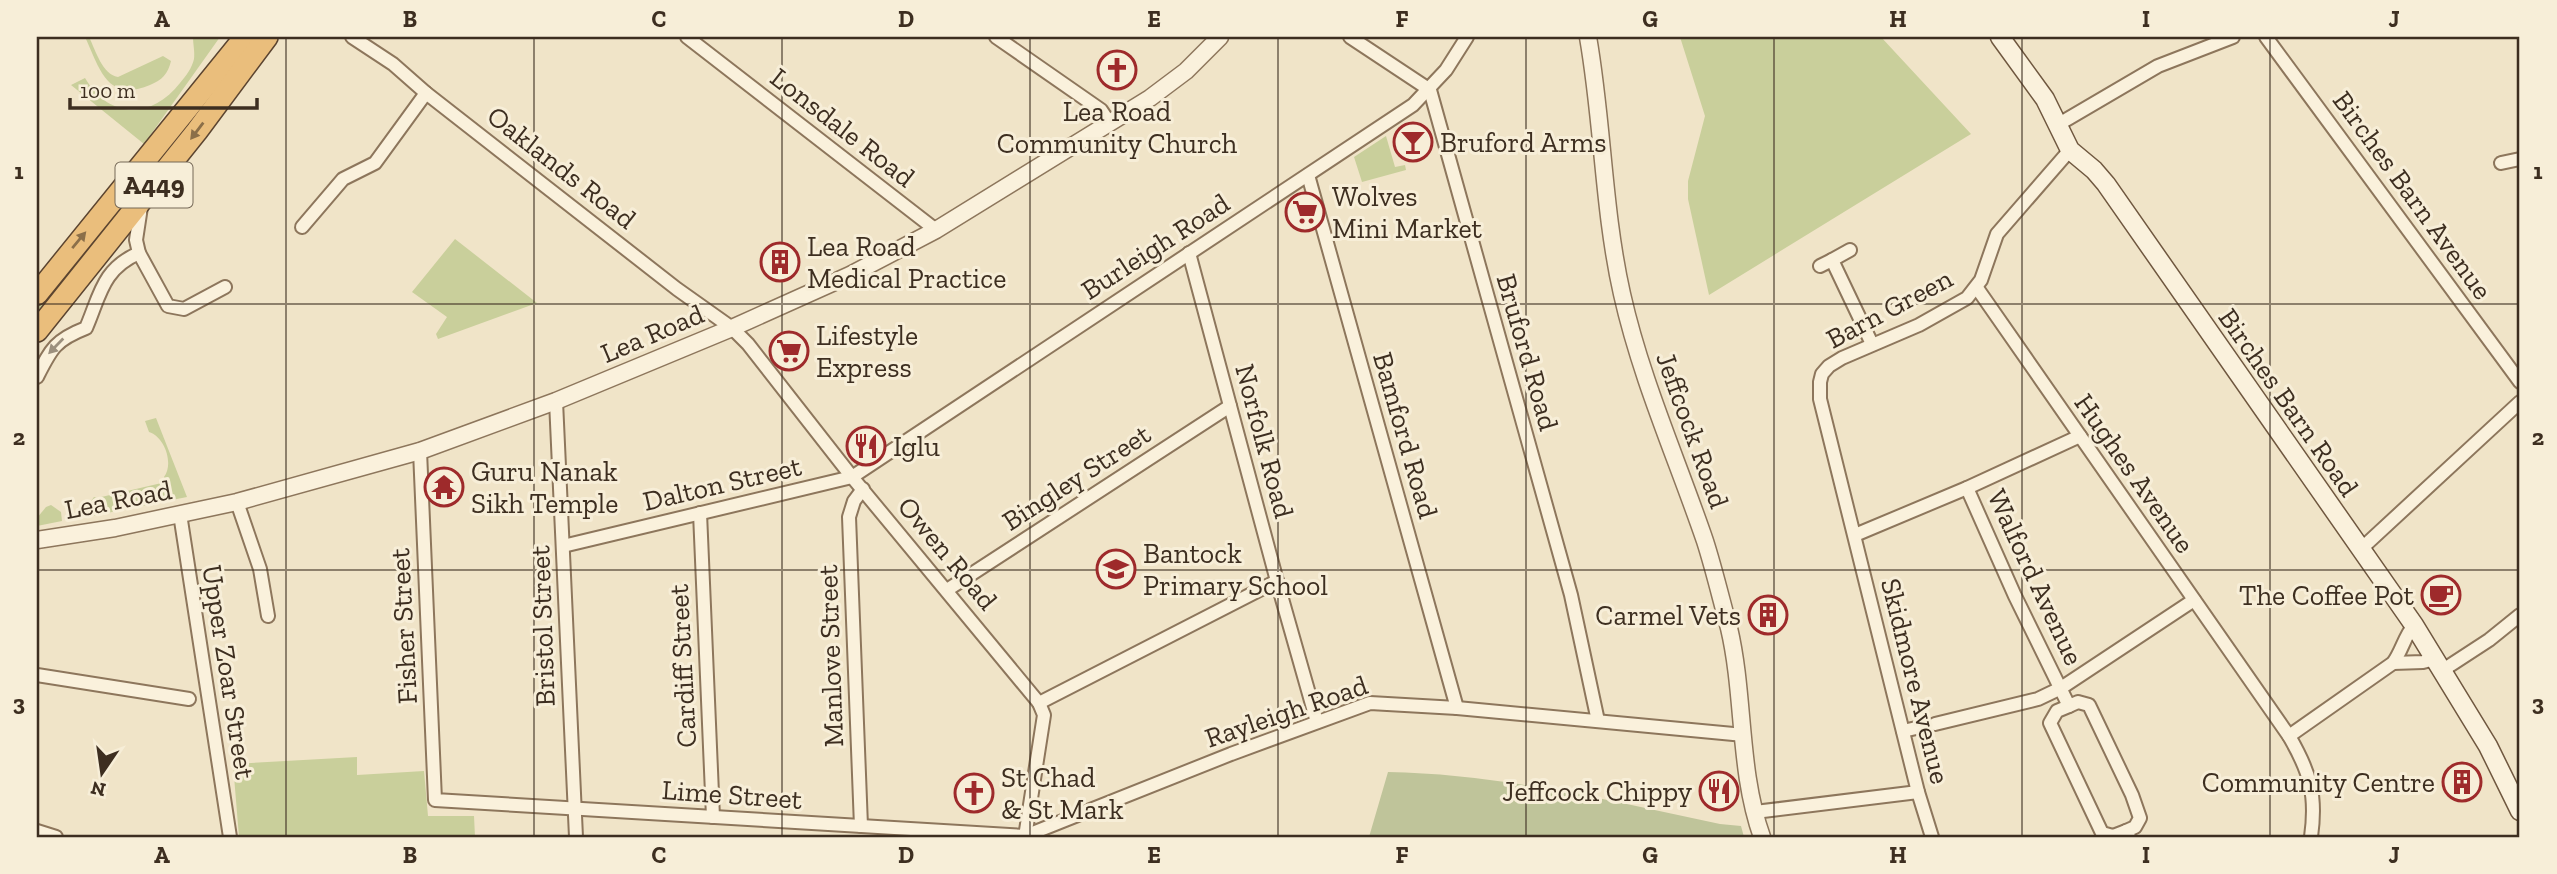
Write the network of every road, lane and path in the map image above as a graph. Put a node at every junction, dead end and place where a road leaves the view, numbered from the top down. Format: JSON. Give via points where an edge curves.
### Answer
{"nodes":[{"id":1,"x":237,"y":37,"type":"edge"},
{"id":2,"x":245,"y":37,"type":"edge"},
{"id":3,"x":267,"y":37,"type":"edge"},
{"id":4,"x":687,"y":37,"type":"edge"},
{"id":5,"x":996,"y":37,"type":"edge"},
{"id":6,"x":1220,"y":37,"type":"edge"},
{"id":7,"x":1350,"y":37,"type":"edge"},
{"id":8,"x":1467,"y":37,"type":"edge"},
{"id":9,"x":1588,"y":37,"type":"edge"},
{"id":10,"x":2000,"y":37,"type":"edge"},
{"id":11,"x":2233,"y":37,"type":"edge"},
{"id":12,"x":2266,"y":37,"type":"edge"},
{"id":13,"x":358,"y":39,"type":"edge"},
{"id":14,"x":222,"y":67,"type":"junction"},
{"id":15,"x":1430,"y":90,"type":"junction"},
{"id":16,"x":426,"y":93,"type":"junction"},
{"id":17,"x":1109,"y":122,"type":"junction"},
{"id":18,"x":2059,"y":124,"type":"junction"},
{"id":19,"x":2070,"y":150,"type":"junction"},
{"id":20,"x":2520,"y":159,"type":"edge"},
{"id":21,"x":2501,"y":163,"type":"dead end"},
{"id":22,"x":1308,"y":175,"type":"junction"},
{"id":23,"x":142,"y":201,"type":"junction"},
{"id":24,"x":302,"y":227,"type":"dead end"},
{"id":25,"x":936,"y":229,"type":"junction"},
{"id":26,"x":1850,"y":250,"type":"dead end"},
{"id":27,"x":139,"y":253,"type":"junction"},
{"id":28,"x":1189,"y":253,"type":"junction"},
{"id":29,"x":225,"y":287,"type":"dead end"},
{"id":30,"x":1977,"y":288,"type":"junction"},
{"id":31,"x":37,"y":294,"type":"edge"},
{"id":32,"x":732,"y":328,"type":"junction"},
{"id":33,"x":37,"y":331,"type":"edge"},
{"id":34,"x":1872,"y":344,"type":"junction"},
{"id":35,"x":37,"y":377,"type":"edge"},
{"id":36,"x":2520,"y":382,"type":"edge"},
{"id":37,"x":556,"y":401,"type":"junction"},
{"id":38,"x":2520,"y":402,"type":"edge"},
{"id":39,"x":1230,"y":406,"type":"junction"},
{"id":40,"x":2080,"y":436,"type":"junction"},
{"id":41,"x":420,"y":451,"type":"junction"},
{"id":42,"x":852,"y":477,"type":"junction"},
{"id":43,"x":1967,"y":488,"type":"junction"},
{"id":44,"x":863,"y":489,"type":"junction"},
{"id":45,"x":237,"y":502,"type":"junction"},
{"id":46,"x":699,"y":513,"type":"junction"},
{"id":47,"x":180,"y":514,"type":"junction"},
{"id":48,"x":1854,"y":535,"type":"junction"},
{"id":49,"x":39,"y":541,"type":"edge"},
{"id":50,"x":563,"y":546,"type":"junction"},
{"id":51,"x":2361,"y":549,"type":"junction"},
{"id":52,"x":1277,"y":581,"type":"junction"},
{"id":53,"x":947,"y":590,"type":"junction"},
{"id":54,"x":2194,"y":600,"type":"junction"},
{"id":55,"x":2520,"y":615,"type":"edge"},
{"id":56,"x":268,"y":616,"type":"dead end"},
{"id":57,"x":2414,"y":625,"type":"junction"},
{"id":58,"x":2393,"y":663,"type":"junction"},
{"id":59,"x":2439,"y":664,"type":"junction"},
{"id":60,"x":37,"y":675,"type":"edge"},
{"id":61,"x":2061,"y":688,"type":"junction"},
{"id":62,"x":189,"y":699,"type":"dead end"},
{"id":63,"x":1040,"y":703,"type":"junction"},
{"id":64,"x":2069,"y":706,"type":"junction"},
{"id":65,"x":1457,"y":708,"type":"junction"},
{"id":66,"x":1598,"y":721,"type":"junction"},
{"id":67,"x":1317,"y":722,"type":"junction"},
{"id":68,"x":1903,"y":731,"type":"junction"},
{"id":69,"x":1744,"y":735,"type":"junction"},
{"id":70,"x":2289,"y":736,"type":"junction"},
{"id":71,"x":1918,"y":792,"type":"junction"},
{"id":72,"x":435,"y":800,"type":"joint"},
{"id":73,"x":574,"y":808,"type":"junction"},
{"id":74,"x":2520,"y":811,"type":"edge"},
{"id":75,"x":1755,"y":812,"type":"junction"},
{"id":76,"x":713,"y":817,"type":"junction"},
{"id":77,"x":861,"y":826,"type":"junction"},
{"id":78,"x":37,"y":831,"type":"edge"},
{"id":79,"x":2128,"y":834,"type":"edge"},
{"id":80,"x":1025,"y":836,"type":"edge"},
{"id":81,"x":55,"y":837,"type":"edge"},
{"id":82,"x":230,"y":837,"type":"edge"},
{"id":83,"x":576,"y":837,"type":"edge"},
{"id":84,"x":1762,"y":837,"type":"edge"},
{"id":85,"x":1932,"y":837,"type":"edge"},
{"id":86,"x":2311,"y":837,"type":"edge"}],
"edges":[{"from":1,"to":14,"type":"highway"},
{"from":2,"to":14,"type":"highway","number":"A449"},
{"from":3,"to":23,"type":"highway","number":"A449","one_way":true},
{"from":4,"to":25,"type":"street","name":"Lonsdale Road"},
{"from":5,"to":17,"type":"street","via":[[1101,110]]},
{"from":6,"to":17,"type":"street","name":"Lea Road","via":[[1175,80]]},
{"from":7,"to":15,"type":"street"},
{"from":8,"to":15,"type":"street","name":"Burleigh Road"},
{"from":9,"to":69,"type":"street","name":"Jeffcock Road","via":[[1622,294],[1650,391],[1709,556],[1729,631]]},
{"from":10,"to":18,"type":"main road","name":"Birches Barn Road"},
{"from":11,"to":18,"type":"street","via":[[2158,66]]},
{"from":12,"to":36,"type":"street","name":"Birches Barn Avenue"},
{"from":13,"to":16,"type":"street","name":"Oaklands Road"},
{"from":31,"to":14,"type":"highway","number":"A449","one_way":true},
{"from":15,"to":22,"type":"street","name":"Burleigh Road"},
{"from":15,"to":66,"type":"street","name":"Bruford Road","via":[[1571,595]]},
{"from":16,"to":24,"type":"street","via":[[375,163],[343,178]]},
{"from":16,"to":32,"type":"street","name":"Oaklands Road"},
{"from":17,"to":25,"type":"street","name":"Lea Road"},
{"from":18,"to":19,"type":"main road","name":"Birches Barn Road"},
{"from":19,"to":30,"type":"street","via":[[1997,234]]},
{"from":19,"to":51,"type":"main road","name":"Birches Barn Road","via":[[2106,184]]},
{"from":20,"to":21,"type":"street"},
{"from":22,"to":28,"type":"street","name":"Burleigh Road"},
{"from":22,"to":65,"type":"street","name":"Bamford Road"},
{"from":23,"to":27,"type":"street","via":[[136,240]]},
{"from":23,"to":33,"type":"highway","number":"A449"},
{"from":25,"to":32,"type":"street","name":"Lea Road","via":[[850,275]]},
{"from":26,"to":34,"type":"street","via":[[1826,263]]},
{"from":27,"to":29,"type":"street","via":[[169,306],[184,309]]},
{"from":27,"to":35,"type":"street","one_way":true,"via":[[104,282],[86,328],[53,347]]},
{"from":28,"to":39,"type":"street","name":"Norfolk Road"},
{"from":28,"to":42,"type":"street","name":"Burleigh Road"},
{"from":30,"to":34,"type":"street","name":"Barn Green","via":[[1919,325]]},
{"from":30,"to":40,"type":"street","name":"Hughes Avenue"},
{"from":32,"to":37,"type":"street","name":"Lea Road"},
{"from":32,"to":42,"type":"street","name":"Owen Road"},
{"from":34,"to":48,"type":"street","name":"Barn Green","via":[[1829,366],[1820,382],[1820,399]]},
{"from":37,"to":41,"type":"street","name":"Lea Road"},
{"from":37,"to":50,"type":"street","name":"Bristol Street"},
{"from":38,"to":51,"type":"street"},
{"from":39,"to":52,"type":"street","name":"Norfolk Road"},
{"from":39,"to":53,"type":"street","name":"Bingley Street"},
{"from":40,"to":43,"type":"street","name":"Walford Avenue"},
{"from":40,"to":54,"type":"street","name":"Hughes Avenue"},
{"from":41,"to":45,"type":"street","name":"Lea Road"},
{"from":41,"to":72,"type":"street","name":"Fisher Street"},
{"from":42,"to":44,"type":"street","name":"Owen Road"},
{"from":42,"to":46,"type":"street","name":"Dalton Street"},
{"from":43,"to":48,"type":"street","name":"Walford Avenue"},
{"from":43,"to":61,"type":"street","name":"Walford Avenue"},
{"from":44,"to":53,"type":"street","name":"Owen Road"},
{"from":44,"to":77,"type":"street","name":"Manlove Street","via":[[849,517]]},
{"from":45,"to":47,"type":"street","name":"Lea Road"},
{"from":45,"to":56,"type":"street","via":[[260,569]]},
{"from":46,"to":50,"type":"street","name":"Dalton Street"},
{"from":46,"to":76,"type":"street","name":"Cardiff Street"},
{"from":47,"to":49,"type":"street","name":"Lea Road"},
{"from":47,"to":82,"type":"street","name":"Upper Zoar Street"},
{"from":48,"to":68,"type":"street","name":"Skidmore Avenue"},
{"from":50,"to":73,"type":"street","name":"Bristol Street"},
{"from":51,"to":57,"type":"main road","name":"Birches Barn Road"},
{"from":52,"to":63,"type":"street"},
{"from":52,"to":67,"type":"street","name":"Norfolk Road"},
{"from":53,"to":63,"type":"street","name":"Owen Road"},
{"from":54,"to":61,"type":"street","name":"Walford Avenue"},
{"from":54,"to":70,"type":"street","name":"Hughes Avenue"},
{"from":55,"to":59,"type":"street","via":[[2489,640]]},
{"from":57,"to":58,"type":"street"},
{"from":57,"to":59,"type":"main road","name":"Birches Barn Road"},
{"from":58,"to":59,"type":"street"},
{"from":58,"to":70,"type":"street"},
{"from":59,"to":74,"type":"main road","name":"Birches Barn Road"},
{"from":60,"to":62,"type":"street"},
{"from":61,"to":64,"type":"street","name":"Walford Avenue"},
{"from":61,"to":68,"type":"street","name":"Walford Avenue","via":[[2038,699]]},
{"from":63,"to":80,"type":"street","via":[[1044,715]]},
{"from":64,"to":79,"type":"street","name":"Walford Avenue","via":[[2078,702],[2088,705],[2132,795],[2140,818]]},
{"from":64,"to":79,"type":"street","name":"Walford Avenue","via":[[2057,710],[2050,723],[2102,833]]},
{"from":65,"to":66,"type":"street","name":"Rayleigh Road"},
{"from":65,"to":67,"type":"street","name":"Rayleigh Road","via":[[1377,702]]},
{"from":66,"to":69,"type":"street","name":"Rayleigh Road"},
{"from":67,"to":80,"type":"street","name":"Rayleigh Road"},
{"from":68,"to":71,"type":"street","name":"Skidmore Avenue"},
{"from":69,"to":75,"type":"street","name":"Jeffcock Road"},
{"from":70,"to":86,"type":"street","name":"Hughes Avenue","via":[[2312,786]]},
{"from":71,"to":75,"type":"street"},
{"from":71,"to":85,"type":"street","name":"Skidmore Avenue"},
{"from":72,"to":73,"type":"street","name":"Lime Street"},
{"from":73,"to":76,"type":"street","name":"Lime Street"},
{"from":73,"to":83,"type":"street","name":"Bristol Street"},
{"from":75,"to":84,"type":"street","name":"Jeffcock Road"},
{"from":76,"to":77,"type":"street","name":"Lime Street"},
{"from":77,"to":80,"type":"street","name":"Lime Street"},
{"from":78,"to":81,"type":"street"}]}
